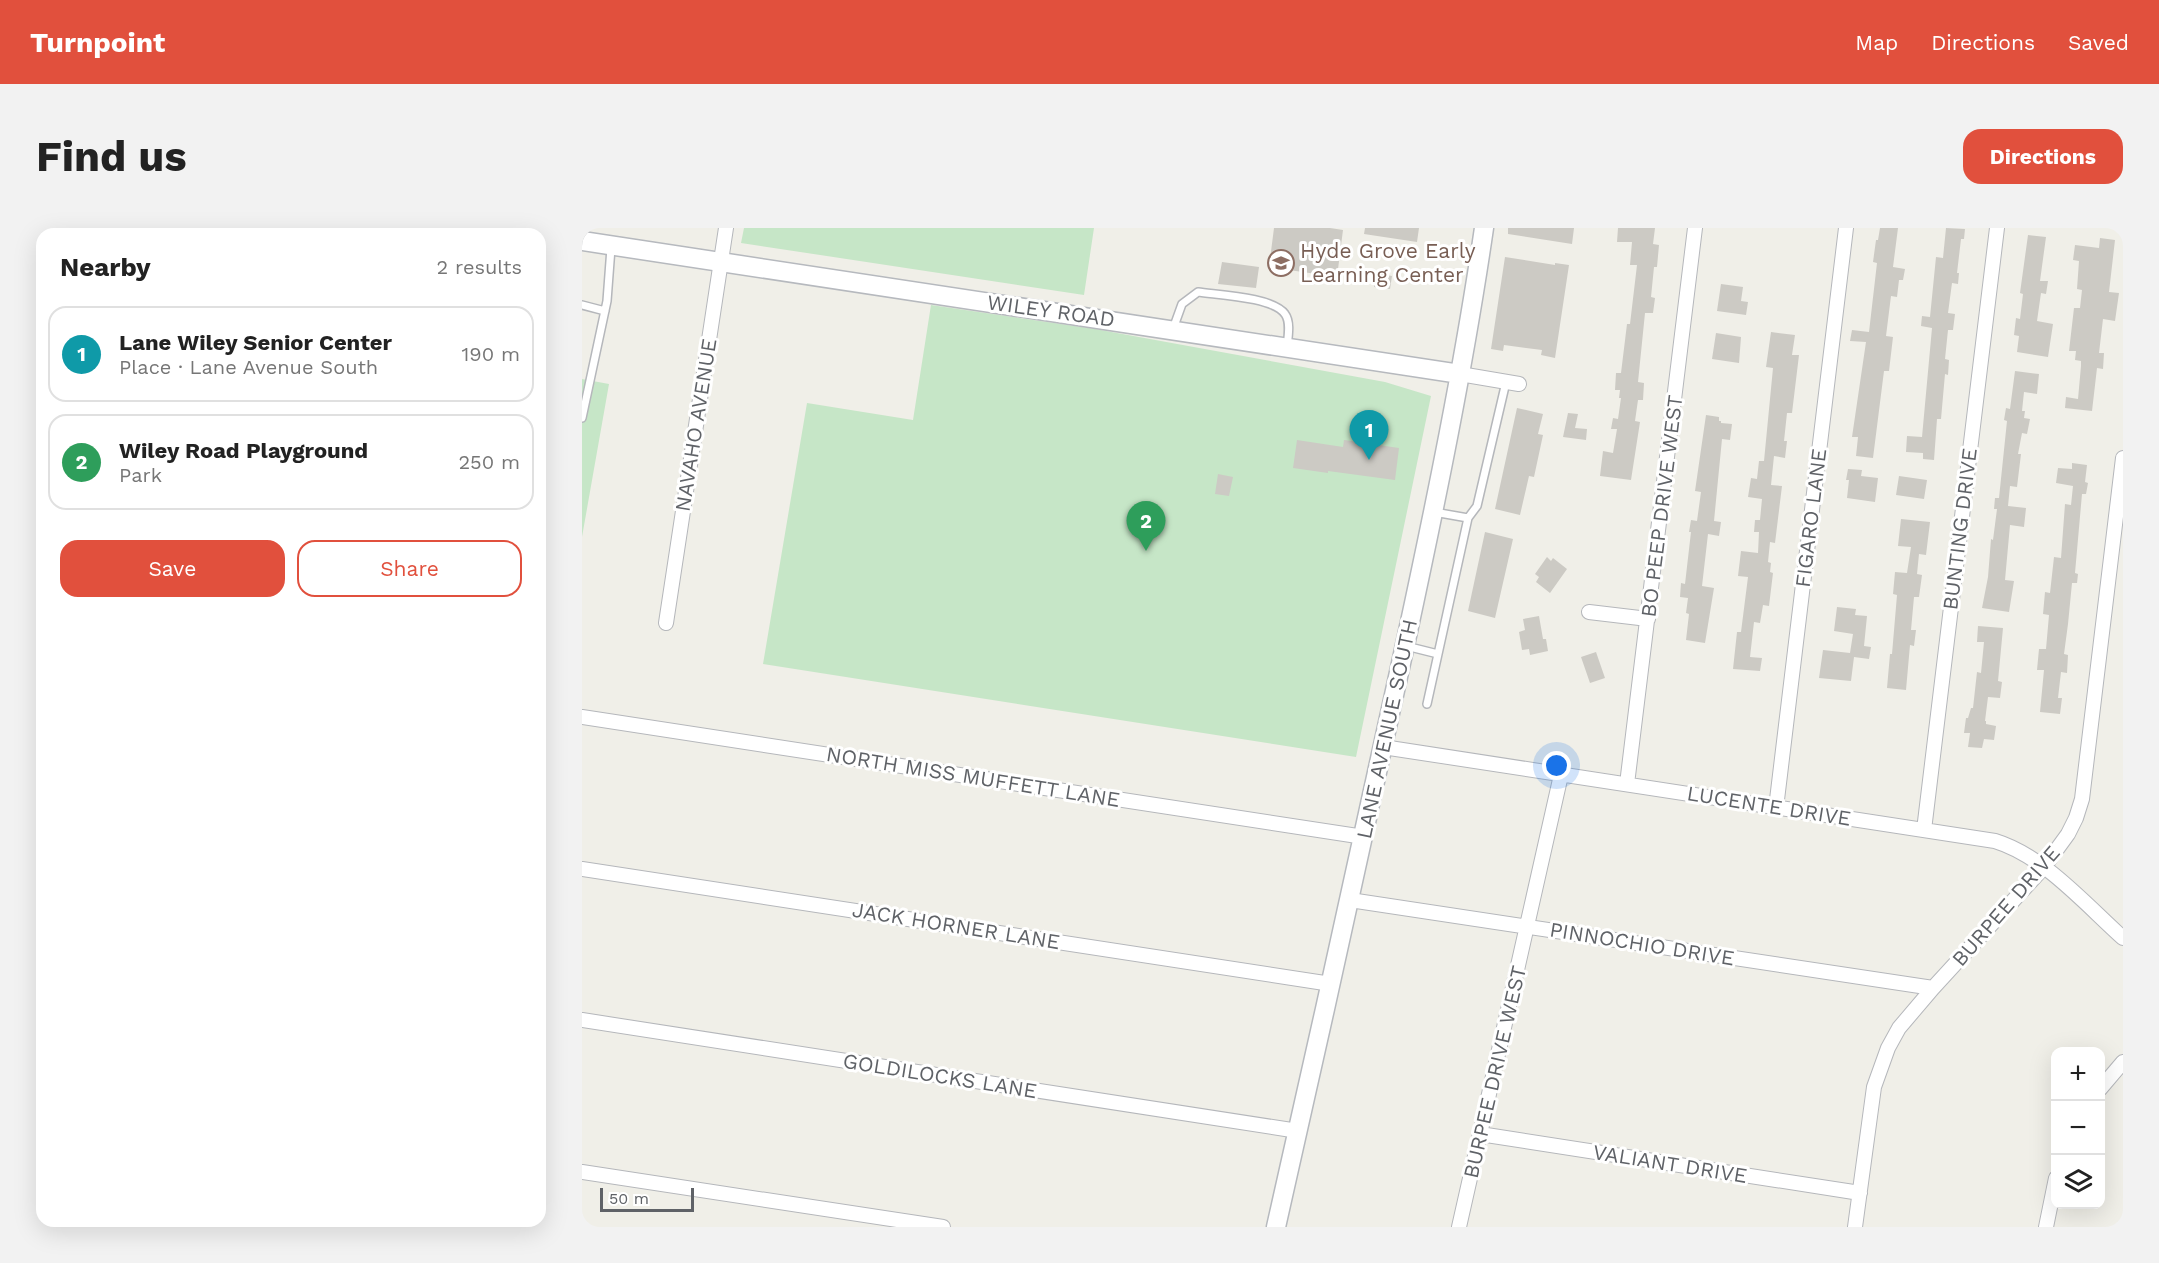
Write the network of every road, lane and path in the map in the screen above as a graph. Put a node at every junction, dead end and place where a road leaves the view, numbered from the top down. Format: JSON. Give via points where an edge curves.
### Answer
{"nodes":[{"id":1,"x":726,"y":228,"type":"edge"},
{"id":2,"x":1484,"y":228,"type":"edge"},
{"id":3,"x":1695,"y":228,"type":"edge"},
{"id":4,"x":1846,"y":228,"type":"edge"},
{"id":5,"x":1997,"y":228,"type":"edge"},
{"id":6,"x":582,"y":241,"type":"edge"},
{"id":7,"x":611,"y":245,"type":"junction"},
{"id":8,"x":721,"y":262,"type":"junction"},
{"id":9,"x":582,"y":305,"type":"edge"},
{"id":10,"x":605,"y":310,"type":"junction"},
{"id":11,"x":1173,"y":329,"type":"junction"},
{"id":12,"x":1287,"y":346,"type":"junction"},
{"id":13,"x":1460,"y":374,"type":"junction"},
{"id":14,"x":1513,"y":383,"type":"joint"},
{"id":15,"x":582,"y":418,"type":"edge"},
{"id":16,"x":2123,"y":458,"type":"edge"},
{"id":17,"x":1432,"y":512,"type":"junction"},
{"id":18,"x":1468,"y":518,"type":"junction"},
{"id":19,"x":1589,"y":612,"type":"dead end"},
{"id":20,"x":1648,"y":618,"type":"junction"},
{"id":21,"x":666,"y":623,"type":"dead end"},
{"id":22,"x":1405,"y":646,"type":"junction"},
{"id":23,"x":1438,"y":654,"type":"junction"},
{"id":24,"x":1427,"y":704,"type":"dead end"},
{"id":25,"x":582,"y":717,"type":"edge"},
{"id":26,"x":1383,"y":747,"type":"junction"},
{"id":27,"x":1561,"y":775,"type":"junction"},
{"id":28,"x":1627,"y":784,"type":"junction"},
{"id":29,"x":1776,"y":808,"type":"junction"},
{"id":30,"x":1924,"y":830,"type":"junction"},
{"id":31,"x":1364,"y":837,"type":"junction"},
{"id":32,"x":2044,"y":867,"type":"junction"},
{"id":33,"x":582,"y":869,"type":"edge"},
{"id":34,"x":1350,"y":900,"type":"junction"},
{"id":35,"x":1528,"y":927,"type":"junction"},
{"id":36,"x":2123,"y":938,"type":"edge"},
{"id":37,"x":1330,"y":984,"type":"junction"},
{"id":38,"x":1933,"y":988,"type":"junction"},
{"id":39,"x":582,"y":1020,"type":"edge"},
{"id":40,"x":2123,"y":1062,"type":"edge"},
{"id":41,"x":2105,"y":1083,"type":"edge"},
{"id":42,"x":1298,"y":1131,"type":"junction"},
{"id":43,"x":1480,"y":1134,"type":"junction"},
{"id":44,"x":582,"y":1172,"type":"edge"},
{"id":45,"x":1860,"y":1193,"type":"junction"},
{"id":46,"x":2051,"y":1200,"type":"edge"},
{"id":47,"x":943,"y":1227,"type":"edge"},
{"id":48,"x":1276,"y":1227,"type":"edge"},
{"id":49,"x":1459,"y":1227,"type":"edge"},
{"id":50,"x":1855,"y":1227,"type":"edge"},
{"id":51,"x":2046,"y":1227,"type":"edge"}],
"edges":[{"from":1,"to":8,"type":"street","name":"NAVAHO AVENUE"},
{"from":2,"to":13,"type":"main road","name":"LANE AVENUE SOUTH"},
{"from":3,"to":20,"type":"street","name":"BO PEEP DRIVE WEST"},
{"from":4,"to":29,"type":"street","name":"FIGARO LANE"},
{"from":5,"to":30,"type":"street","name":"BUNTING DRIVE"},
{"from":6,"to":7,"type":"main road","name":"WILEY ROAD"},
{"from":7,"to":8,"type":"main road","name":"WILEY ROAD"},
{"from":7,"to":10,"type":"lane"},
{"from":8,"to":11,"type":"main road","name":"WILEY ROAD"},
{"from":8,"to":21,"type":"street","name":"NAVAHO AVENUE"},
{"from":9,"to":10,"type":"lane"},
{"from":10,"to":15,"type":"lane"},
{"from":11,"to":12,"type":"main road","name":"WILEY ROAD"},
{"from":11,"to":12,"type":"lane","via":[[1182,304],[1198,292],[1269,303],[1286,314]]},
{"from":12,"to":13,"type":"main road","name":"WILEY ROAD"},
{"from":13,"to":14,"type":"street","name":"WILEY ROAD"},
{"from":13,"to":17,"type":"main road","name":"LANE AVENUE SOUTH"},
{"from":14,"to":18,"type":"lane","via":[[1478,506]]},
{"from":16,"to":32,"type":"street","name":"BURPEE DRIVE","via":[[2082,799],[2068,834]]},
{"from":17,"to":18,"type":"lane"},
{"from":17,"to":22,"type":"main road","name":"LANE AVENUE SOUTH"},
{"from":18,"to":23,"type":"lane"},
{"from":19,"to":20,"type":"street"},
{"from":20,"to":28,"type":"street","name":"BO PEEP DRIVE WEST"},
{"from":22,"to":23,"type":"lane"},
{"from":22,"to":26,"type":"main road","name":"LANE AVENUE SOUTH"},
{"from":23,"to":24,"type":"lane"},
{"from":25,"to":31,"type":"street","name":"NORTH MISS MUFFETT LANE"},
{"from":26,"to":27,"type":"street","name":"LUCENTE DRIVE"},
{"from":26,"to":31,"type":"main road","name":"LANE AVENUE SOUTH"},
{"from":27,"to":28,"type":"street","name":"LUCENTE DRIVE"},
{"from":27,"to":35,"type":"street","name":"BURPEE DRIVE WEST"},
{"from":28,"to":29,"type":"street","name":"LUCENTE DRIVE"},
{"from":29,"to":30,"type":"street","name":"LUCENTE DRIVE"},
{"from":30,"to":32,"type":"street","name":"LUCENTE DRIVE","via":[[1995,841],[2019,850]]},
{"from":31,"to":34,"type":"main road","name":"LANE AVENUE SOUTH"},
{"from":32,"to":36,"type":"street","name":"LUCENTE DRIVE"},
{"from":32,"to":38,"type":"street","name":"BURPEE DRIVE"},
{"from":33,"to":37,"type":"street","name":"JACK HORNER LANE"},
{"from":34,"to":35,"type":"street","name":"PINNOCHIO DRIVE"},
{"from":34,"to":37,"type":"main road","name":"LANE AVENUE SOUTH"},
{"from":35,"to":38,"type":"street","name":"PINNOCHIO DRIVE"},
{"from":35,"to":43,"type":"street","name":"BURPEE DRIVE WEST"},
{"from":37,"to":42,"type":"main road","name":"LANE AVENUE SOUTH"},
{"from":38,"to":45,"type":"street","name":"BURPEE DRIVE","via":[[1899,1028],[1880,1066]]},
{"from":39,"to":42,"type":"street","name":"GOLDILOCKS LANE"},
{"from":40,"to":41,"type":"street"},
{"from":42,"to":48,"type":"main road","name":"LANE AVENUE SOUTH"},
{"from":43,"to":45,"type":"street","name":"VALIANT DRIVE"},
{"from":43,"to":49,"type":"street","name":"BURPEE DRIVE WEST"},
{"from":44,"to":47,"type":"street"},
{"from":45,"to":50,"type":"street","name":"BURPEE DRIVE"},
{"from":46,"to":51,"type":"street"}]}
